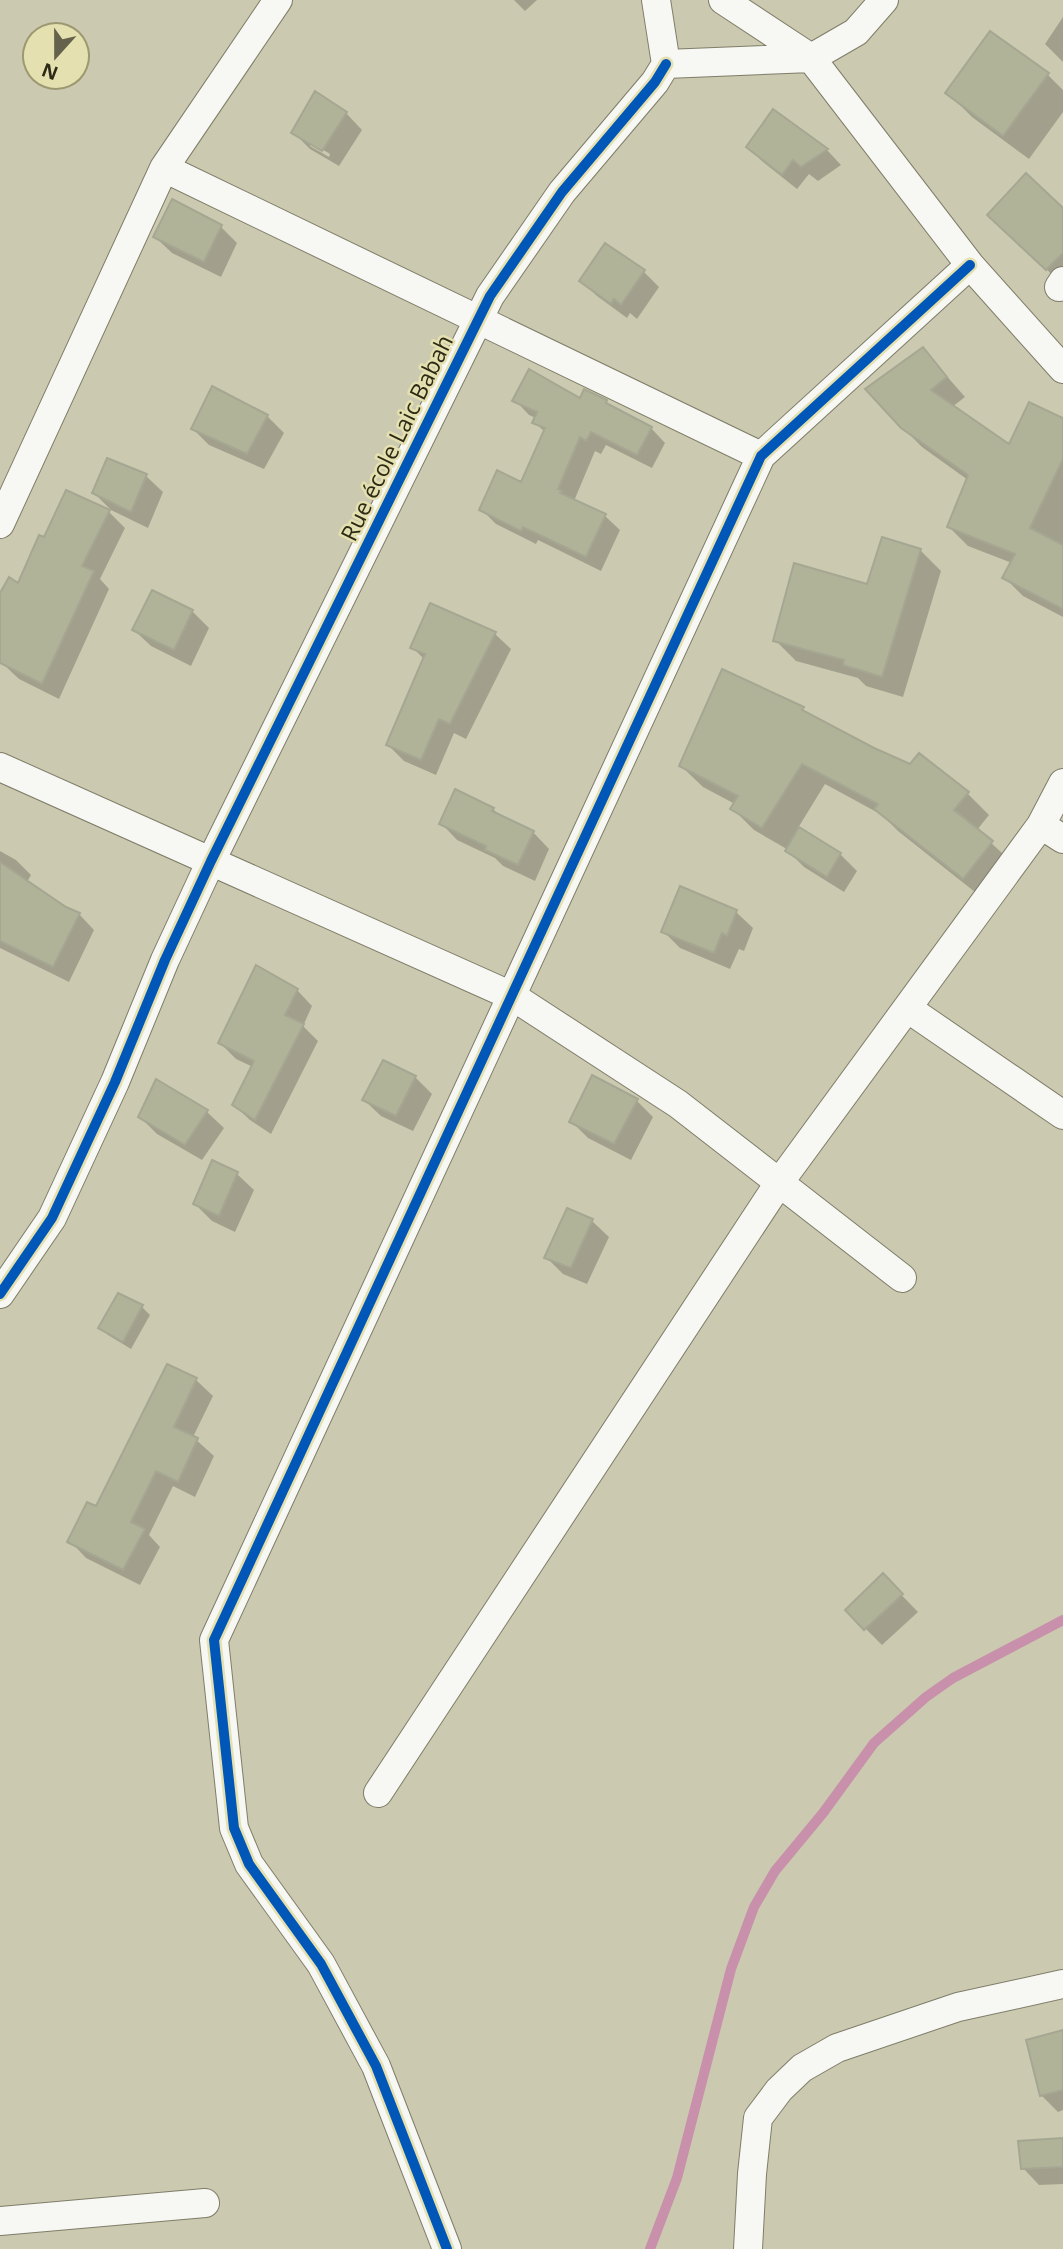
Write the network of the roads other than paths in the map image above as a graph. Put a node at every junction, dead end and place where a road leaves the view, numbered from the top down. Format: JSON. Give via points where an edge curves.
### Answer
{"nodes":[{"id":1,"x":278,"y":0,"type":"edge"},
{"id":2,"x":656,"y":0,"type":"edge"},
{"id":3,"x":723,"y":0,"type":"edge"},
{"id":4,"x":884,"y":0,"type":"edge"},
{"id":5,"x":811,"y":58,"type":"junction"},
{"id":6,"x":666,"y":64,"type":"junction"},
{"id":7,"x":164,"y":168,"type":"junction"},
{"id":8,"x":970,"y":265,"type":"junction"},
{"id":9,"x":478,"y":320,"type":"junction"},
{"id":10,"x":1063,"y":369,"type":"edge"},
{"id":11,"x":761,"y":456,"type":"junction"},
{"id":12,"x":0,"y":524,"type":"edge"},
{"id":13,"x":0,"y":767,"type":"edge"},
{"id":14,"x":1063,"y":783,"type":"edge"},
{"id":15,"x":1052,"y":832,"type":"edge"},
{"id":16,"x":211,"y":861,"type":"junction"},
{"id":17,"x":512,"y":996,"type":"junction"},
{"id":18,"x":907,"y":1008,"type":"junction"},
{"id":19,"x":1063,"y":1115,"type":"edge"},
{"id":20,"x":779,"y":1183,"type":"junction"},
{"id":21,"x":902,"y":1278,"type":"dead end"},
{"id":22,"x":0,"y":1294,"type":"edge"},
{"id":23,"x":378,"y":1793,"type":"dead end"},
{"id":24,"x":1063,"y":1984,"type":"edge"},
{"id":25,"x":205,"y":2203,"type":"dead end"},
{"id":26,"x":0,"y":2221,"type":"edge"},
{"id":27,"x":447,"y":2249,"type":"edge"},
{"id":28,"x":748,"y":2249,"type":"edge"}],
"edges":[{"from":1,"to":7,"type":"street"},
{"from":2,"to":6,"type":"street"},
{"from":3,"to":5,"type":"street"},
{"from":4,"to":5,"type":"street","via":[[856,32]]},
{"from":5,"to":6,"type":"street"},
{"from":5,"to":8,"type":"street"},
{"from":6,"to":9,"type":"street","name":"Rue école Laic Babah","via":[[562,192]]},
{"from":7,"to":9,"type":"street"},
{"from":7,"to":12,"type":"street"},
{"from":8,"to":10,"type":"street"},
{"from":8,"to":11,"type":"street"},
{"from":9,"to":11,"type":"street"},
{"from":9,"to":16,"type":"street","name":"Rue école Laic Babah"},
{"from":11,"to":17,"type":"street"},
{"from":13,"to":16,"type":"street"},
{"from":14,"to":15,"type":"street"},
{"from":15,"to":18,"type":"street"},
{"from":16,"to":17,"type":"street"},
{"from":16,"to":22,"type":"street","name":"Rue école Laic Babah","via":[[52,1218]]},
{"from":17,"to":20,"type":"street","via":[[678,1104]]},
{"from":17,"to":27,"type":"street","via":[[214,1640],[234,1828],[249,1864],[321,1964],[376,2066]]},
{"from":18,"to":19,"type":"street"},
{"from":18,"to":20,"type":"street"},
{"from":20,"to":21,"type":"street"},
{"from":20,"to":23,"type":"street"},
{"from":24,"to":28,"type":"street","via":[[958,2007],[837,2048],[802,2068],[758,2118]]},
{"from":25,"to":26,"type":"street"}]}
